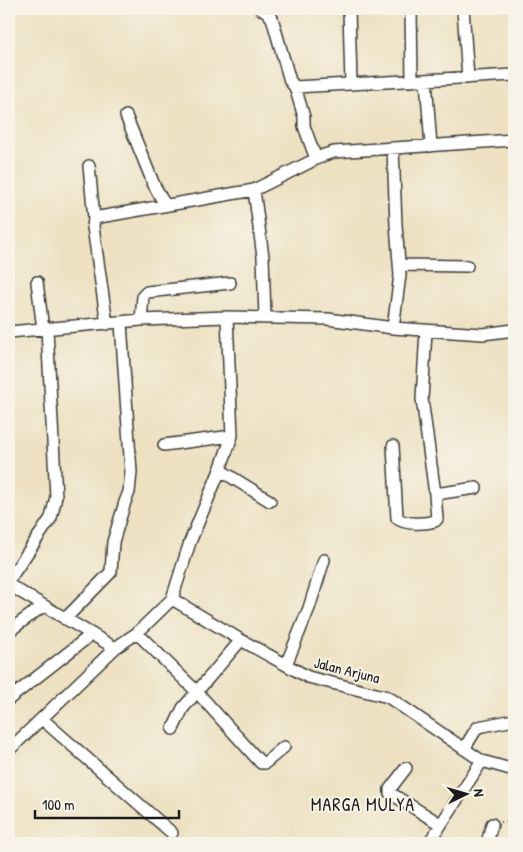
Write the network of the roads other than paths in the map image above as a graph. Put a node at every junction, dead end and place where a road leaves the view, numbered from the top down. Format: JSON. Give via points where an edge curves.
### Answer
{"nodes":[{"id":1,"x":261,"y":9,"type":"edge"},
{"id":2,"x":349,"y":9,"type":"edge"},
{"id":3,"x":410,"y":9,"type":"edge"},
{"id":4,"x":463,"y":9,"type":"edge"},
{"id":5,"x":514,"y":75,"type":"edge"},
{"id":6,"x":468,"y":78,"type":"junction"},
{"id":7,"x":426,"y":80,"type":"junction"},
{"id":8,"x":412,"y":81,"type":"junction"},
{"id":9,"x":351,"y":84,"type":"junction"},
{"id":10,"x":295,"y":87,"type":"junction"},
{"id":11,"x":126,"y":116,"type":"dead end"},
{"id":12,"x":514,"y":140,"type":"edge"},
{"id":13,"x":431,"y":146,"type":"junction"},
{"id":14,"x":393,"y":148,"type":"junction"},
{"id":15,"x":316,"y":159,"type":"junction"},
{"id":16,"x":89,"y":166,"type":"dead end"},
{"id":17,"x":254,"y":190,"type":"junction"},
{"id":18,"x":165,"y":205,"type":"junction"},
{"id":19,"x":94,"y":218,"type":"junction"},
{"id":20,"x":400,"y":265,"type":"junction"},
{"id":21,"x":467,"y":266,"type":"dead end"},
{"id":22,"x":37,"y":282,"type":"dead end"},
{"id":23,"x":230,"y":283,"type":"dead end"},
{"id":24,"x":227,"y":317,"type":"junction"},
{"id":25,"x":264,"y":318,"type":"junction"},
{"id":26,"x":141,"y":320,"type":"junction"},
{"id":27,"x":122,"y":323,"type":"junction"},
{"id":28,"x":107,"y":324,"type":"junction"},
{"id":29,"x":393,"y":328,"type":"junction"},
{"id":30,"x":45,"y":329,"type":"junction"},
{"id":31,"x":514,"y":330,"type":"edge"},
{"id":32,"x":426,"y":331,"type":"junction"},
{"id":33,"x":9,"y":332,"type":"edge"},
{"id":34,"x":232,"y":436,"type":"junction"},
{"id":35,"x":164,"y":445,"type":"dead end"},
{"id":36,"x":394,"y":446,"type":"dead end"},
{"id":37,"x":220,"y":470,"type":"junction"},
{"id":38,"x":476,"y":488,"type":"dead end"},
{"id":39,"x":435,"y":494,"type":"junction"},
{"id":40,"x":270,"y":502,"type":"dead end"},
{"id":41,"x":324,"y":560,"type":"dead end"},
{"id":42,"x":9,"y":580,"type":"edge"},
{"id":43,"x":9,"y":585,"type":"edge"},
{"id":44,"x":172,"y":599,"type":"junction"},
{"id":45,"x":43,"y":606,"type":"junction"},
{"id":46,"x":65,"y":619,"type":"junction"},
{"id":47,"x":9,"y":632,"type":"edge"},
{"id":48,"x":137,"y":632,"type":"junction"},
{"id":49,"x":92,"y":634,"type":"junction"},
{"id":50,"x":241,"y":640,"type":"junction"},
{"id":51,"x":115,"y":648,"type":"junction"},
{"id":52,"x":286,"y":666,"type":"junction"},
{"id":53,"x":196,"y":691,"type":"junction"},
{"id":54,"x":9,"y":699,"type":"edge"},
{"id":55,"x":42,"y":719,"type":"junction"},
{"id":56,"x":514,"y":720,"type":"edge"},
{"id":57,"x":173,"y":729,"type":"dead end"},
{"id":58,"x":284,"y":746,"type":"dead end"},
{"id":59,"x":464,"y":749,"type":"junction"},
{"id":60,"x":9,"y":750,"type":"edge"},
{"id":61,"x":482,"y":761,"type":"junction"},
{"id":62,"x":406,"y":768,"type":"dead end"},
{"id":63,"x":514,"y":770,"type":"edge"},
{"id":64,"x":440,"y":824,"type":"junction"},
{"id":65,"x":492,"y":824,"type":"dead end"},
{"id":66,"x":172,"y":833,"type":"dead end"},
{"id":67,"x":429,"y":843,"type":"edge"},
{"id":68,"x":487,"y":843,"type":"edge"}],
"edges":[{"from":1,"to":10,"type":"street","via":[[272,18],[290,81]]},
{"from":2,"to":9,"type":"street"},
{"from":3,"to":8,"type":"street"},
{"from":4,"to":6,"type":"street"},
{"from":5,"to":6,"type":"street"},
{"from":6,"to":7,"type":"street"},
{"from":7,"to":8,"type":"street"},
{"from":7,"to":13,"type":"street"},
{"from":8,"to":9,"type":"street"},
{"from":9,"to":10,"type":"street"},
{"from":10,"to":15,"type":"street"},
{"from":11,"to":18,"type":"street"},
{"from":12,"to":13,"type":"street"},
{"from":13,"to":14,"type":"street"},
{"from":14,"to":15,"type":"street","via":[[334,152]]},
{"from":14,"to":20,"type":"street"},
{"from":15,"to":17,"type":"street"},
{"from":16,"to":19,"type":"street"},
{"from":17,"to":18,"type":"street"},
{"from":17,"to":25,"type":"street","via":[[263,257]]},
{"from":18,"to":19,"type":"street"},
{"from":19,"to":28,"type":"street"},
{"from":20,"to":21,"type":"street"},
{"from":20,"to":29,"type":"street"},
{"from":22,"to":30,"type":"street"},
{"from":23,"to":26,"type":"street","via":[[147,292],[143,296]]},
{"from":24,"to":25,"type":"street"},
{"from":24,"to":26,"type":"street"},
{"from":24,"to":34,"type":"street"},
{"from":25,"to":29,"type":"street","via":[[328,319]]},
{"from":26,"to":27,"type":"street"},
{"from":27,"to":28,"type":"street"},
{"from":27,"to":46,"type":"street","via":[[132,472],[129,492],[113,542],[111,572]]},
{"from":28,"to":30,"type":"street"},
{"from":29,"to":32,"type":"street"},
{"from":30,"to":33,"type":"street"},
{"from":30,"to":42,"type":"street","via":[[55,502],[51,518]]},
{"from":31,"to":32,"type":"street","via":[[482,334]]},
{"from":32,"to":39,"type":"street","via":[[422,399]]},
{"from":34,"to":35,"type":"street"},
{"from":34,"to":37,"type":"street"},
{"from":36,"to":39,"type":"street","via":[[397,518],[407,522],[435,522]]},
{"from":37,"to":40,"type":"street"},
{"from":37,"to":44,"type":"street","via":[[190,542]]},
{"from":38,"to":39,"type":"street"},
{"from":41,"to":52,"type":"street"},
{"from":43,"to":45,"type":"street"},
{"from":44,"to":48,"type":"street"},
{"from":44,"to":50,"type":"street","name":"Jalan Arjuna"},
{"from":45,"to":46,"type":"street"},
{"from":45,"to":47,"type":"street"},
{"from":46,"to":49,"type":"street"},
{"from":48,"to":51,"type":"street"},
{"from":48,"to":53,"type":"street"},
{"from":49,"to":51,"type":"street"},
{"from":49,"to":54,"type":"street"},
{"from":50,"to":52,"type":"street","name":"Jalan Arjuna"},
{"from":50,"to":53,"type":"street"},
{"from":51,"to":55,"type":"street"},
{"from":52,"to":59,"type":"street","name":"Jalan Arjuna","via":[[308,677],[388,697]]},
{"from":53,"to":57,"type":"street"},
{"from":53,"to":58,"type":"street","via":[[261,764]]},
{"from":55,"to":60,"type":"street"},
{"from":55,"to":66,"type":"street"},
{"from":56,"to":59,"type":"street","via":[[478,728]]},
{"from":59,"to":61,"type":"street","name":"Jalan Arjuna"},
{"from":61,"to":63,"type":"street","name":"Jalan Arjuna"},
{"from":61,"to":64,"type":"street"},
{"from":62,"to":64,"type":"street","via":[[390,793]]},
{"from":64,"to":67,"type":"street"},
{"from":65,"to":68,"type":"street"}]}
